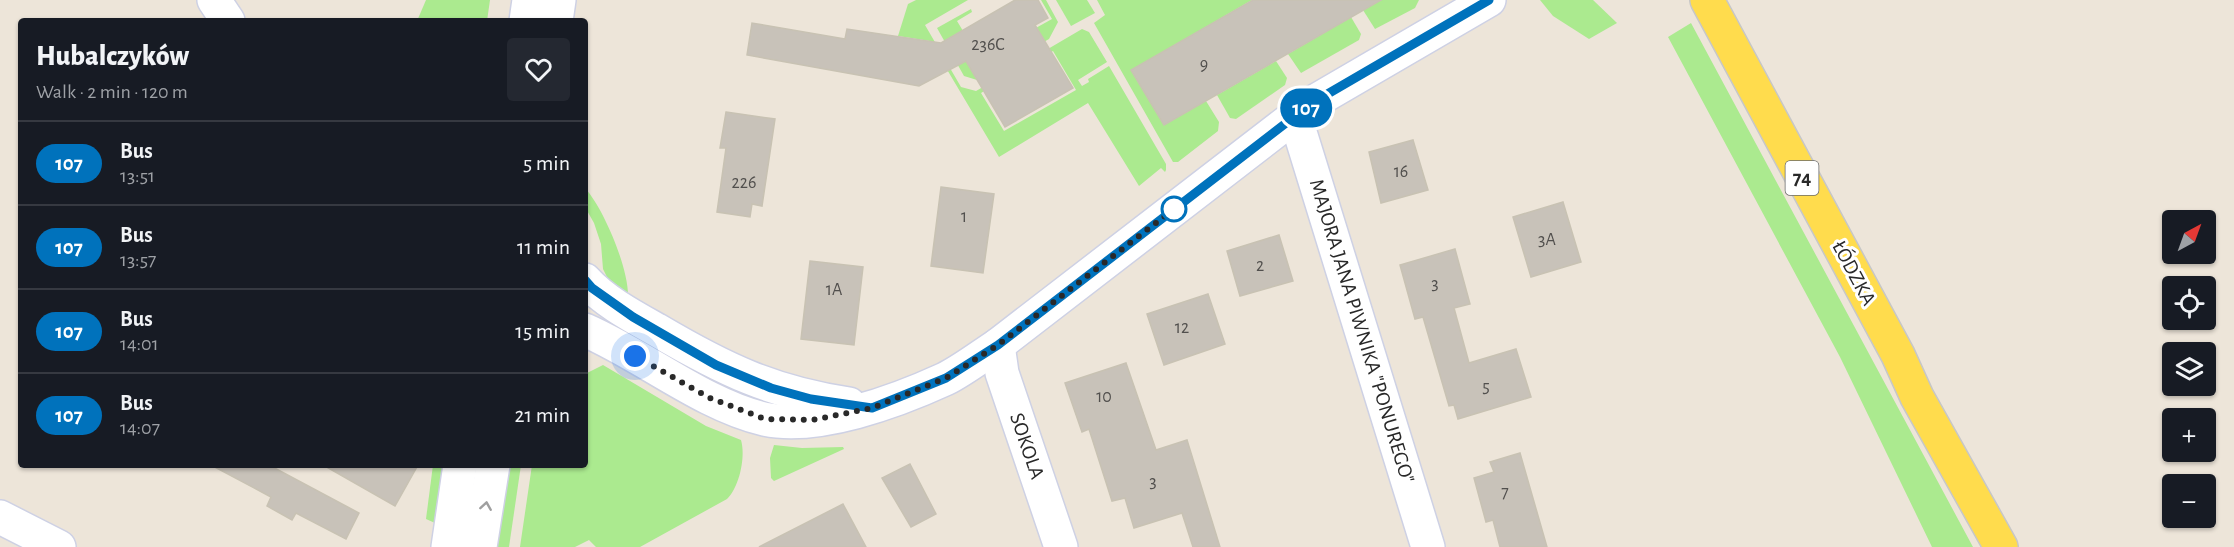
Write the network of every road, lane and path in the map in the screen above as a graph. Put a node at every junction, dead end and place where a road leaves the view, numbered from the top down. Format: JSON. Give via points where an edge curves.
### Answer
{"nodes":[{"id":1,"x":214,"y":0,"type":"edge"},
{"id":2,"x":529,"y":0,"type":"edge"},
{"id":3,"x":559,"y":0,"type":"edge"},
{"id":4,"x":1489,"y":0,"type":"edge"},
{"id":5,"x":1707,"y":0,"type":"edge"},
{"id":6,"x":226,"y":18,"type":"edge"},
{"id":7,"x":526,"y":18,"type":"edge"},
{"id":8,"x":556,"y":18,"type":"edge"},
{"id":9,"x":1295,"y":116,"type":"junction"},
{"id":10,"x":588,"y":283,"type":"edge"},
{"id":11,"x":588,"y":331,"type":"edge"},
{"id":12,"x":998,"y":345,"type":"junction"},
{"id":13,"x":872,"y":408,"type":"junction"},
{"id":14,"x":460,"y":468,"type":"edge"},
{"id":15,"x":493,"y":468,"type":"edge"},
{"id":16,"x":0,"y":517,"type":"edge"},
{"id":17,"x":59,"y":547,"type":"edge"},
{"id":18,"x":448,"y":547,"type":"edge"},
{"id":19,"x":480,"y":547,"type":"edge"},
{"id":20,"x":1061,"y":547,"type":"edge"},
{"id":21,"x":1428,"y":547,"type":"edge"},
{"id":22,"x":2001,"y":547,"type":"edge"}],
"edges":[{"from":1,"to":6,"type":"street"},
{"from":2,"to":7,"type":"street"},
{"from":3,"to":8,"type":"street"},
{"from":4,"to":9,"type":"street"},
{"from":5,"to":22,"type":"main road","name":"ŁÓDZKA","number":"74","via":[[1898,355],[1917,398]]},
{"from":9,"to":12,"type":"street"},
{"from":9,"to":21,"type":"street","name":"MAJORA JANA PIWNIKA \"PONUREGO\""},
{"from":10,"to":13,"type":"street","via":[[633,317],[716,365],[771,388],[811,399]]},
{"from":11,"to":13,"type":"street","via":[[710,398],[765,419],[812,420]]},
{"from":12,"to":13,"type":"street","via":[[946,378]]},
{"from":12,"to":20,"type":"street","name":"SOKOLA","via":[[1002,373]]},
{"from":14,"to":18,"type":"street"},
{"from":19,"to":15,"type":"street","one_way":true},
{"from":16,"to":17,"type":"street"}]}
